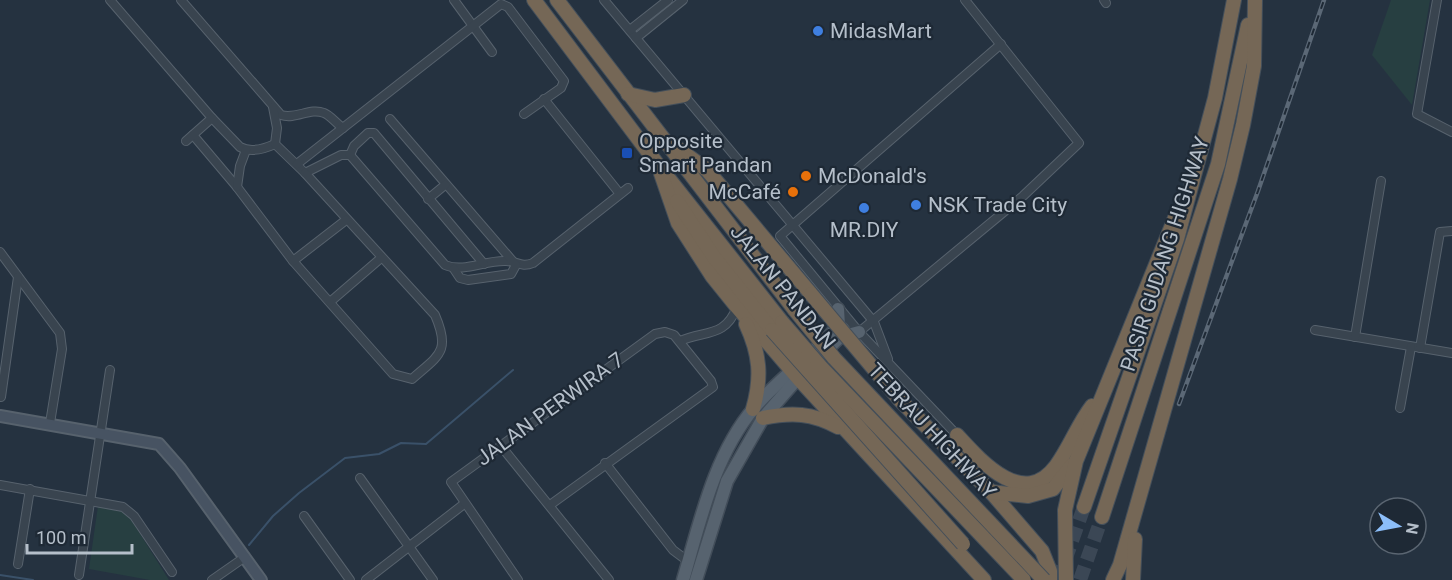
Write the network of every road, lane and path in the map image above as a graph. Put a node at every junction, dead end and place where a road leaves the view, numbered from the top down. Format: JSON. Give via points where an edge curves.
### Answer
{"nodes":[{"id":1,"x":110,"y":0,"type":"edge"},
{"id":2,"x":181,"y":0,"type":"edge"},
{"id":3,"x":454,"y":0,"type":"edge"},
{"id":4,"x":534,"y":0,"type":"edge"},
{"id":5,"x":556,"y":0,"type":"edge"},
{"id":6,"x":604,"y":0,"type":"edge"},
{"id":7,"x":668,"y":0,"type":"edge"},
{"id":8,"x":682,"y":0,"type":"edge"},
{"id":9,"x":965,"y":0,"type":"edge"},
{"id":10,"x":1234,"y":0,"type":"edge"},
{"id":11,"x":1254,"y":0,"type":"edge"},
{"id":12,"x":1437,"y":0,"type":"edge"},
{"id":13,"x":472,"y":26,"type":"junction"},
{"id":14,"x":630,"y":30,"type":"junction"},
{"id":15,"x":636,"y":38,"type":"junction"},
{"id":16,"x":1000,"y":44,"type":"junction"},
{"id":17,"x":492,"y":52,"type":"dead end"},
{"id":18,"x":628,"y":94,"type":"junction"},
{"id":19,"x":684,"y":95,"type":"junction"},
{"id":20,"x":544,"y":99,"type":"junction"},
{"id":21,"x":273,"y":107,"type":"junction"},
{"id":22,"x":524,"y":114,"type":"dead end"},
{"id":23,"x":212,"y":118,"type":"junction"},
{"id":24,"x":390,"y":119,"type":"dead end"},
{"id":25,"x":343,"y":128,"type":"junction"},
{"id":26,"x":1452,"y":132,"type":"edge"},
{"id":27,"x":193,"y":135,"type":"junction"},
{"id":28,"x":660,"y":135,"type":"junction"},
{"id":29,"x":186,"y":141,"type":"dead end"},
{"id":30,"x":275,"y":144,"type":"junction"},
{"id":31,"x":246,"y":150,"type":"junction"},
{"id":32,"x":350,"y":155,"type":"junction"},
{"id":33,"x":1198,"y":160,"type":"junction"},
{"id":34,"x":297,"y":164,"type":"junction"},
{"id":35,"x":658,"y":165,"type":"junction"},
{"id":36,"x":305,"y":173,"type":"junction"},
{"id":37,"x":1381,"y":181,"type":"dead end"},
{"id":38,"x":445,"y":185,"type":"junction"},
{"id":39,"x":237,"y":187,"type":"junction"},
{"id":40,"x":628,"y":188,"type":"dead end"},
{"id":41,"x":620,"y":194,"type":"junction"},
{"id":42,"x":428,"y":199,"type":"junction"},
{"id":43,"x":346,"y":220,"type":"junction"},
{"id":44,"x":792,"y":223,"type":"junction"},
{"id":45,"x":1452,"y":231,"type":"edge"},
{"id":46,"x":0,"y":252,"type":"edge"},
{"id":47,"x":381,"y":258,"type":"junction"},
{"id":48,"x":293,"y":261,"type":"junction"},
{"id":49,"x":484,"y":264,"type":"junction"},
{"id":50,"x":516,"y":265,"type":"junction"},
{"id":51,"x":454,"y":269,"type":"junction"},
{"id":52,"x":18,"y":277,"type":"junction"},
{"id":53,"x":330,"y":302,"type":"junction"},
{"id":54,"x":739,"y":309,"type":"junction"},
{"id":55,"x":794,"y":309,"type":"joint"},
{"id":56,"x":838,"y":309,"type":"junction"},
{"id":57,"x":874,"y":322,"type":"junction"},
{"id":58,"x":777,"y":326,"type":"junction"},
{"id":59,"x":1315,"y":330,"type":"dead end"},
{"id":60,"x":862,"y":336,"type":"junction"},
{"id":61,"x":879,"y":336,"type":"junction"},
{"id":62,"x":1355,"y":337,"type":"junction"},
{"id":63,"x":677,"y":338,"type":"junction"},
{"id":64,"x":1415,"y":347,"type":"junction"},
{"id":65,"x":1452,"y":353,"type":"edge"},
{"id":66,"x":890,"y":363,"type":"junction"},
{"id":67,"x":110,"y":370,"type":"dead end"},
{"id":68,"x":794,"y":374,"type":"junction"},
{"id":69,"x":1106,"y":392,"type":"junction"},
{"id":70,"x":1,"y":397,"type":"edge"},
{"id":71,"x":1166,"y":406,"type":"junction"},
{"id":72,"x":1400,"y":408,"type":"dead end"},
{"id":73,"x":758,"y":413,"type":"junction"},
{"id":74,"x":0,"y":416,"type":"edge"},
{"id":75,"x":50,"y":423,"type":"junction"},
{"id":76,"x":102,"y":432,"type":"junction"},
{"id":77,"x":850,"y":434,"type":"junction"},
{"id":78,"x":957,"y":435,"type":"joint"},
{"id":79,"x":501,"y":446,"type":"junction"},
{"id":80,"x":1076,"y":461,"type":"junction"},
{"id":81,"x":605,"y":463,"type":"junction"},
{"id":82,"x":360,"y":477,"type":"dead end"},
{"id":83,"x":0,"y":485,"type":"edge"},
{"id":84,"x":30,"y":489,"type":"junction"},
{"id":85,"x":991,"y":492,"type":"junction"},
{"id":86,"x":91,"y":500,"type":"junction"},
{"id":87,"x":464,"y":504,"type":"junction"},
{"id":88,"x":550,"y":505,"type":"junction"},
{"id":89,"x":1084,"y":507,"type":"tunnel mouth"},
{"id":90,"x":304,"y":516,"type":"dead end"},
{"id":91,"x":1102,"y":517,"type":"tunnel mouth"},
{"id":92,"x":956,"y":544,"type":"junction"},
{"id":93,"x":411,"y":545,"type":"junction"},
{"id":94,"x":245,"y":557,"type":"junction"},
{"id":95,"x":688,"y":562,"type":"junction"},
{"id":96,"x":18,"y":564,"type":"dead end"},
{"id":97,"x":172,"y":572,"type":"dead end"},
{"id":98,"x":79,"y":574,"type":"dead end"},
{"id":99,"x":212,"y":580,"type":"edge"},
{"id":100,"x":261,"y":580,"type":"edge"},
{"id":101,"x":350,"y":580,"type":"edge"},
{"id":102,"x":366,"y":580,"type":"edge"},
{"id":103,"x":433,"y":580,"type":"edge"},
{"id":104,"x":518,"y":580,"type":"edge"},
{"id":105,"x":609,"y":580,"type":"edge"},
{"id":106,"x":683,"y":580,"type":"edge"},
{"id":107,"x":696,"y":580,"type":"edge"},
{"id":108,"x":974,"y":580,"type":"edge"},
{"id":109,"x":984,"y":580,"type":"edge"},
{"id":110,"x":994,"y":580,"type":"edge"},
{"id":111,"x":1024,"y":580,"type":"edge"},
{"id":112,"x":1044,"y":580,"type":"edge"},
{"id":113,"x":1050,"y":580,"type":"edge"},
{"id":114,"x":1066,"y":580,"type":"edge"},
{"id":115,"x":1113,"y":580,"type":"edge"},
{"id":116,"x":1133,"y":580,"type":"edge"}],
"edges":[{"from":1,"to":23,"type":"street"},
{"from":2,"to":21,"type":"street"},
{"from":3,"to":13,"type":"street"},
{"from":4,"to":35,"type":"highway","name":"JALAN PANDAN"},
{"from":5,"to":18,"type":"highway","name":"JALAN PANDAN"},
{"from":6,"to":14,"type":"street"},
{"from":7,"to":14,"type":"street"},
{"from":8,"to":15,"type":"street"},
{"from":9,"to":16,"type":"street"},
{"from":10,"to":33,"type":"highway","name":"PASIR GUDANG HIGHWAY"},
{"from":11,"to":71,"type":"highway","via":[[1254,66],[1243,124]]},
{"from":11,"to":91,"type":"highway","name":"PASIR GUDANG HIGHWAY","via":[[1218,164]]},
{"from":12,"to":26,"type":"street","via":[[1417,114]]},
{"from":13,"to":17,"type":"street"},
{"from":13,"to":20,"type":"street","via":[[501,4],[508,7],[564,81],[561,88]]},
{"from":13,"to":25,"type":"street"},
{"from":14,"to":15,"type":"street"},
{"from":15,"to":19,"type":"street"},
{"from":16,"to":44,"type":"street"},
{"from":16,"to":57,"type":"street","via":[[1079,141],[1077,146]]},
{"from":18,"to":19,"type":"highway","via":[[655,100]]},
{"from":18,"to":28,"type":"highway","name":"JALAN PANDAN"},
{"from":19,"to":44,"type":"street"},
{"from":20,"to":22,"type":"street"},
{"from":20,"to":41,"type":"street"},
{"from":21,"to":25,"type":"street","via":[[288,117],[324,112]]},
{"from":21,"to":30,"type":"street"},
{"from":23,"to":27,"type":"street"},
{"from":23,"to":31,"type":"street"},
{"from":24,"to":38,"type":"street"},
{"from":25,"to":34,"type":"street"},
{"from":27,"to":29,"type":"street"},
{"from":27,"to":39,"type":"street"},
{"from":28,"to":55,"type":"highway","name":"JALAN PANDAN"},
{"from":28,"to":85,"type":"highway","bridge":true,"via":[[706,170],[900,400]]},
{"from":30,"to":31,"type":"street"},
{"from":30,"to":34,"type":"street"},
{"from":31,"to":39,"type":"street"},
{"from":32,"to":36,"type":"street","via":[[341,155]]},
{"from":32,"to":42,"type":"street","via":[[354,146],[373,133]]},
{"from":32,"to":51,"type":"street","via":[[445,265]]},
{"from":33,"to":69,"type":"highway"},
{"from":33,"to":89,"type":"highway","name":"PASIR GUDANG HIGHWAY","via":[[1177,239]]},
{"from":34,"to":36,"type":"street"},
{"from":35,"to":54,"type":"highway","via":[[678,223]]},
{"from":35,"to":58,"type":"highway","name":"JALAN PANDAN"},
{"from":36,"to":43,"type":"street"},
{"from":37,"to":62,"type":"street"},
{"from":38,"to":42,"type":"street"},
{"from":38,"to":50,"type":"street"},
{"from":39,"to":48,"type":"street"},
{"from":40,"to":41,"type":"street"},
{"from":41,"to":50,"type":"street","via":[[533,263]]},
{"from":42,"to":49,"type":"street"},
{"from":43,"to":47,"type":"street"},
{"from":43,"to":48,"type":"street"},
{"from":44,"to":56,"type":"street","via":[[780,233],[780,238]]},
{"from":44,"to":57,"type":"street"},
{"from":45,"to":64,"type":"street","via":[[1443,230],[1440,234]]},
{"from":46,"to":52,"type":"street"},
{"from":47,"to":53,"type":"street"},
{"from":47,"to":53,"type":"street","via":[[435,315],[444,335],[444,346],[412,379],[393,374]]},
{"from":48,"to":53,"type":"street"},
{"from":49,"to":50,"type":"street","via":[[507,261]]},
{"from":49,"to":51,"type":"street"},
{"from":50,"to":51,"type":"street","via":[[511,274],[468,280],[460,278]]},
{"from":52,"to":70,"type":"street"},
{"from":52,"to":75,"type":"street","via":[[62,340]]},
{"from":54,"to":63,"type":"street","name":"JALAN PERWIRA 7","via":[[713,333]]},
{"from":54,"to":68,"type":"highway"},
{"from":54,"to":73,"type":"highway","via":[[759,359]]},
{"from":55,"to":112,"type":"highway","name":"TEBRAU HIGHWAY","bridge":true,"via":[[834,358]]},
{"from":56,"to":60,"type":"street"},
{"from":56,"to":68,"type":"main road","via":[[840,325]]},
{"from":57,"to":60,"type":"street"},
{"from":57,"to":61,"type":"street"},
{"from":58,"to":92,"type":"highway","bridge":true},
{"from":58,"to":111,"type":"highway","name":"JALAN PANDAN","bridge":true},
{"from":59,"to":62,"type":"street"},
{"from":60,"to":61,"type":"street","via":[[876,341]]},
{"from":60,"to":66,"type":"street"},
{"from":60,"to":68,"type":"main road","via":[[840,337]]},
{"from":61,"to":66,"type":"street"},
{"from":62,"to":64,"type":"street"},
{"from":63,"to":79,"type":"street","name":"JALAN PERWIRA 7","via":[[665,332],[655,334]]},
{"from":63,"to":81,"type":"street","via":[[713,387]]},
{"from":64,"to":65,"type":"street"},
{"from":64,"to":72,"type":"street"},
{"from":66,"to":78,"type":"street"},
{"from":67,"to":76,"type":"street"},
{"from":68,"to":73,"type":"main road"},
{"from":68,"to":77,"type":"highway"},
{"from":69,"to":78,"type":"highway","via":[[1091,407],[1056,467],[1033,482],[1014,482],[995,473]]},
{"from":69,"to":80,"type":"highway"},
{"from":71,"to":115,"type":"highway"},
{"from":71,"to":116,"type":"highway","via":[[1135,540]]},
{"from":73,"to":77,"type":"highway","via":[[818,417]]},
{"from":73,"to":95,"type":"main road","via":[[715,476]]},
{"from":73,"to":107,"type":"main road","via":[[727,481]]},
{"from":74,"to":75,"type":"street"},
{"from":75,"to":76,"type":"street"},
{"from":76,"to":86,"type":"street"},
{"from":76,"to":94,"type":"street","via":[[151,442],[167,450]]},
{"from":77,"to":92,"type":"highway"},
{"from":79,"to":87,"type":"street","name":"JALAN PERWIRA 7","via":[[451,482]]},
{"from":79,"to":88,"type":"street"},
{"from":80,"to":85,"type":"highway","via":[[1053,489],[1028,496]]},
{"from":80,"to":114,"type":"highway","via":[[1065,510]]},
{"from":81,"to":88,"type":"street"},
{"from":81,"to":95,"type":"street","via":[[673,550]]},
{"from":82,"to":93,"type":"street"},
{"from":83,"to":84,"type":"street"},
{"from":84,"to":86,"type":"street"},
{"from":84,"to":96,"type":"street"},
{"from":85,"to":113,"type":"highway","via":[[1042,551]]},
{"from":86,"to":97,"type":"street","via":[[128,510]]},
{"from":86,"to":98,"type":"street"},
{"from":87,"to":93,"type":"street"},
{"from":87,"to":104,"type":"street"},
{"from":88,"to":105,"type":"street"},
{"from":90,"to":101,"type":"street"},
{"from":92,"to":108,"type":"highway"},
{"from":92,"to":109,"type":"highway"},
{"from":92,"to":110,"type":"highway"},
{"from":93,"to":102,"type":"street"},
{"from":93,"to":103,"type":"street"},
{"from":94,"to":99,"type":"street"},
{"from":94,"to":100,"type":"street"},
{"from":95,"to":106,"type":"main road"}]}
